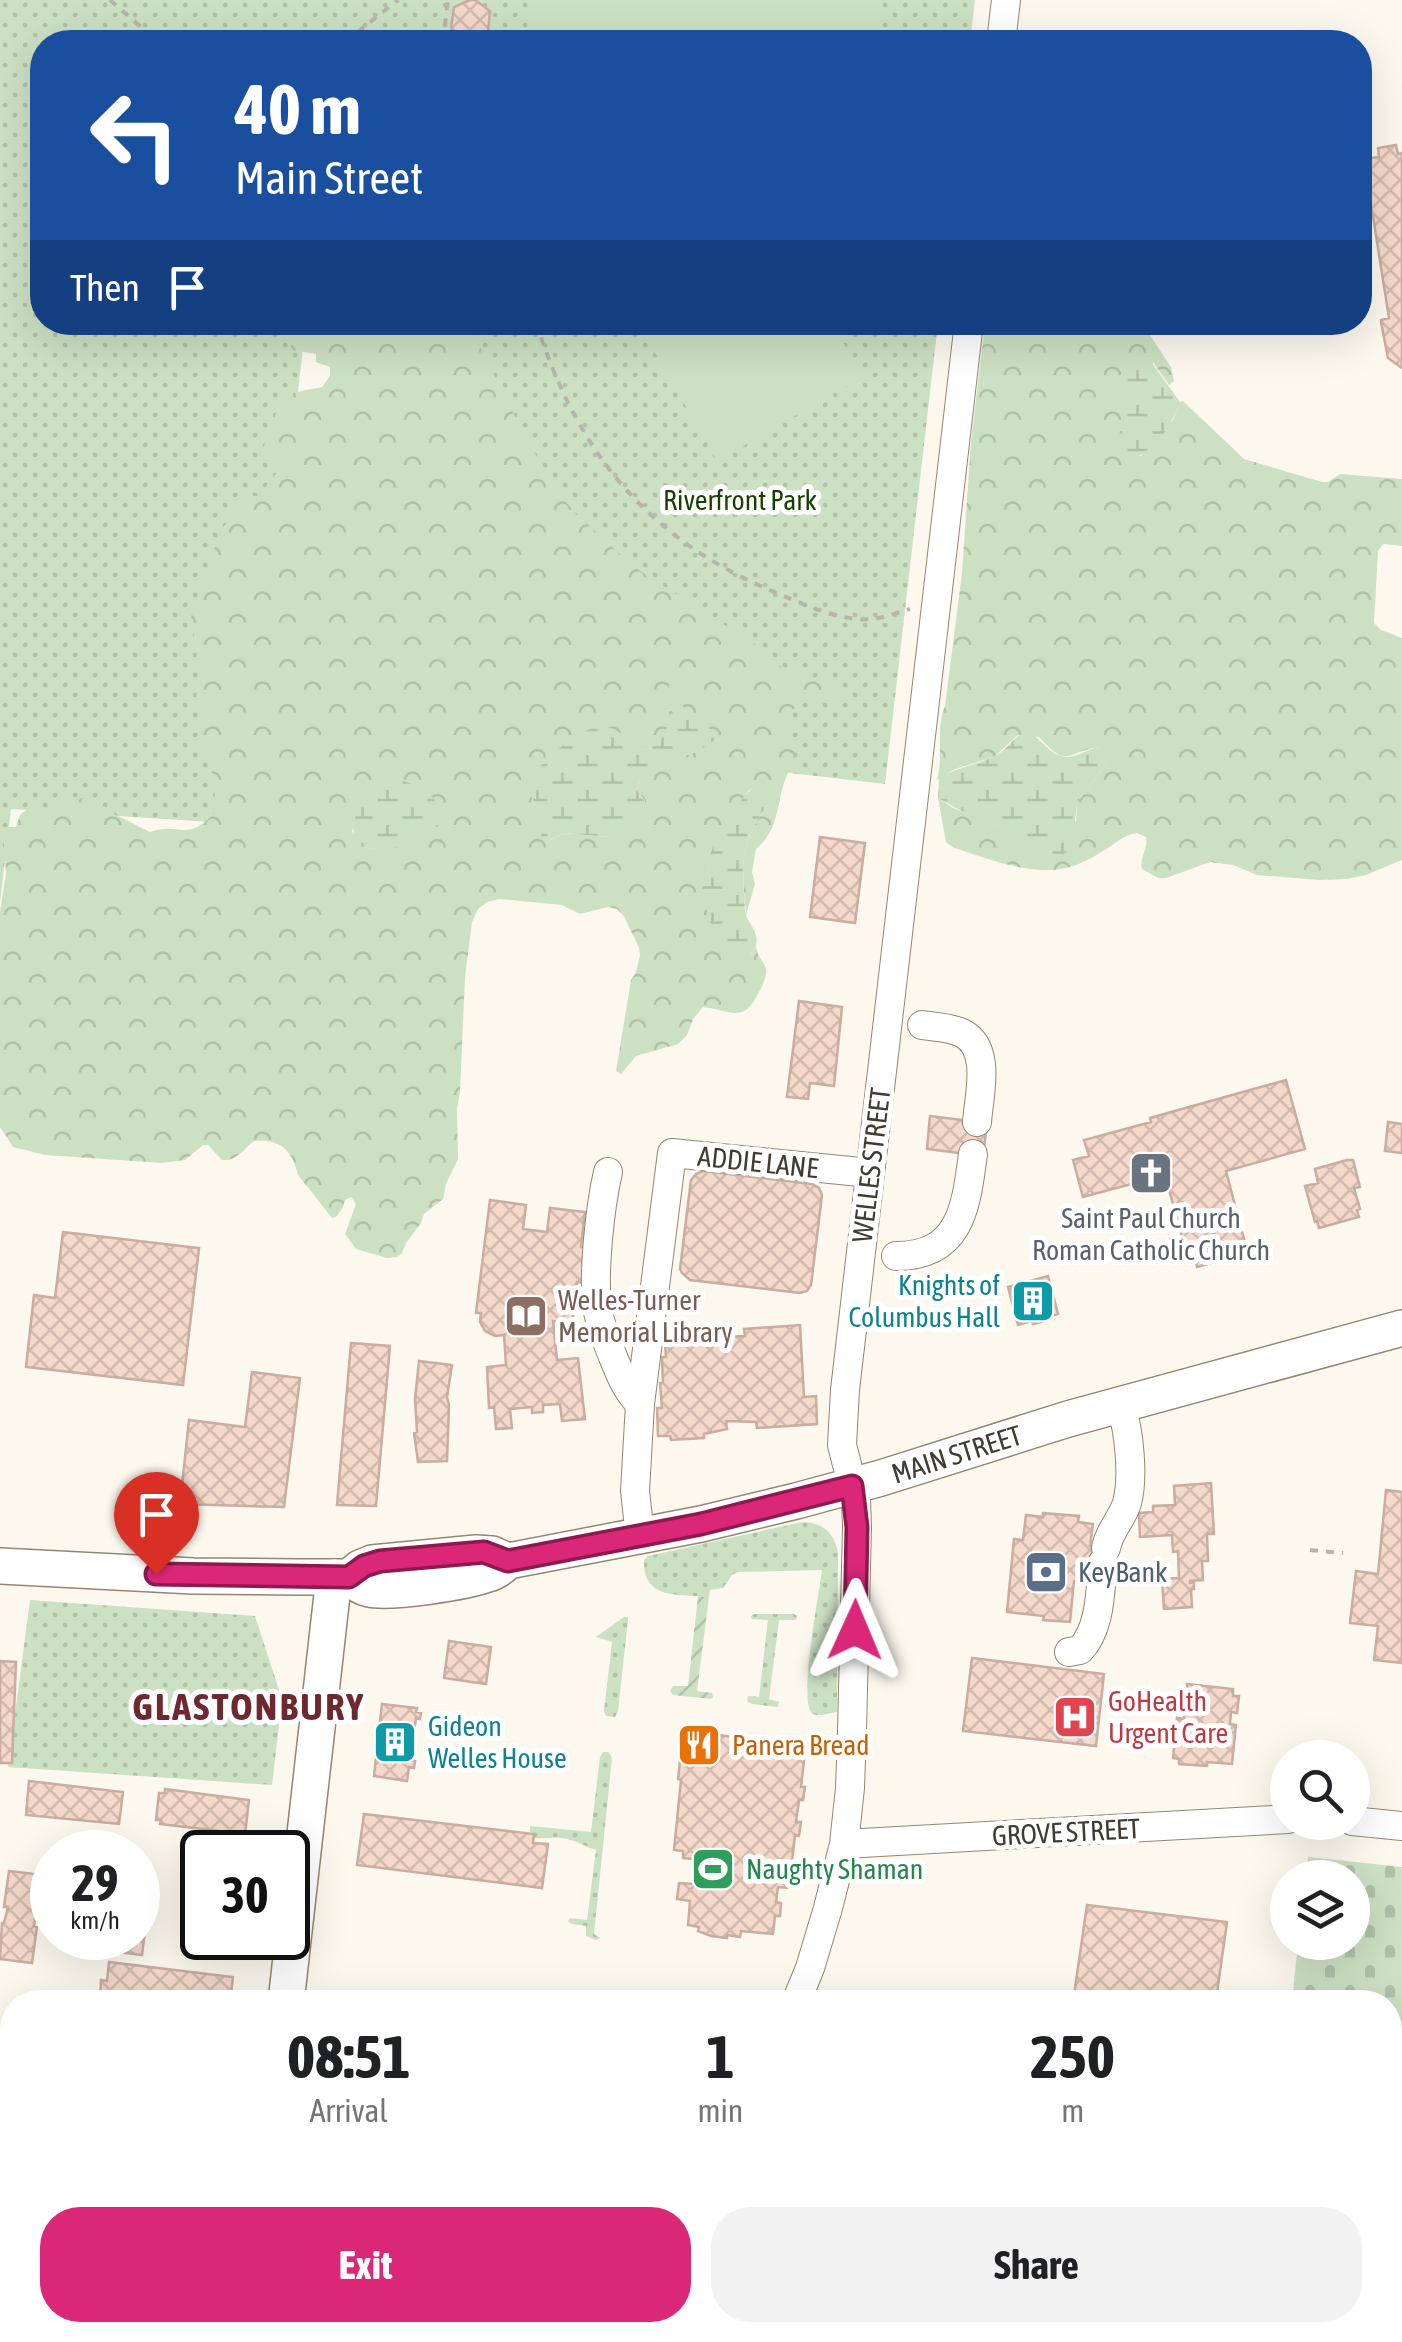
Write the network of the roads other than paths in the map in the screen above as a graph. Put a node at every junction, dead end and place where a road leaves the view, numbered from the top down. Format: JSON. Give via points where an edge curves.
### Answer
{"nodes":[{"id":1,"x":1006,"y":0,"type":"edge"},
{"id":2,"x":1002,"y":30,"type":"edge"},
{"id":3,"x":967,"y":335,"type":"edge"},
{"id":4,"x":922,"y":1025,"type":"dead end"},
{"id":5,"x":977,"y":1122,"type":"dead end"},
{"id":6,"x":973,"y":1154,"type":"dead end"},
{"id":7,"x":608,"y":1172,"type":"dead end"},
{"id":8,"x":870,"y":1173,"type":"junction"},
{"id":9,"x":896,"y":1256,"type":"dead end"},
{"id":10,"x":1402,"y":1328,"type":"edge"},
{"id":11,"x":640,"y":1404,"type":"junction"},
{"id":12,"x":1121,"y":1406,"type":"junction"},
{"id":13,"x":852,"y":1486,"type":"junction"},
{"id":14,"x":640,"y":1536,"type":"junction"},
{"id":15,"x":0,"y":1566,"type":"edge"},
{"id":16,"x":342,"y":1577,"type":"junction"},
{"id":17,"x":1069,"y":1652,"type":"dead end"},
{"id":18,"x":1270,"y":1820,"type":"edge"},
{"id":19,"x":1370,"y":1823,"type":"edge"},
{"id":20,"x":1402,"y":1826,"type":"edge"},
{"id":21,"x":844,"y":1844,"type":"junction"},
{"id":22,"x":288,"y":1990,"type":"edge"},
{"id":23,"x":801,"y":1990,"type":"edge"}],
"edges":[{"from":1,"to":2,"type":"street"},
{"from":3,"to":8,"type":"street","name":"WELLES STREET"},
{"from":4,"to":5,"type":"street","via":[[955,1030],[974,1044],[981,1066]]},
{"from":6,"to":9,"type":"street","via":[[964,1210],[947,1238],[917,1254]]},
{"from":7,"to":11,"type":"street","via":[[598,1312],[623,1380]]},
{"from":8,"to":11,"type":"street","name":"ADDIE LANE","via":[[672,1153]]},
{"from":8,"to":13,"type":"street","name":"WELLES STREET","via":[[842,1431]]},
{"from":10,"to":12,"type":"main road","name":"MAIN STREET"},
{"from":11,"to":14,"type":"street","name":"ADDIE LANE"},
{"from":12,"to":13,"type":"main road","name":"MAIN STREET"},
{"from":12,"to":17,"type":"street","via":[[1130,1442],[1126,1506],[1105,1555],[1095,1625],[1080,1650]]},
{"from":13,"to":14,"type":"main road","name":"MAIN STREET"},
{"from":13,"to":21,"type":"street","name":"WELLES STREET","via":[[857,1527]]},
{"from":14,"to":16,"type":"main road","name":"MAIN STREET","via":[[508,1561],[486,1575],[413,1588],[372,1590]]},
{"from":15,"to":16,"type":"main road","name":"MAIN STREET"},
{"from":16,"to":22,"type":"main road"},
{"from":18,"to":21,"type":"street","name":"GROVE STREET"},
{"from":19,"to":20,"type":"street"},
{"from":21,"to":23,"type":"street","name":"WELLES STREET"}]}
